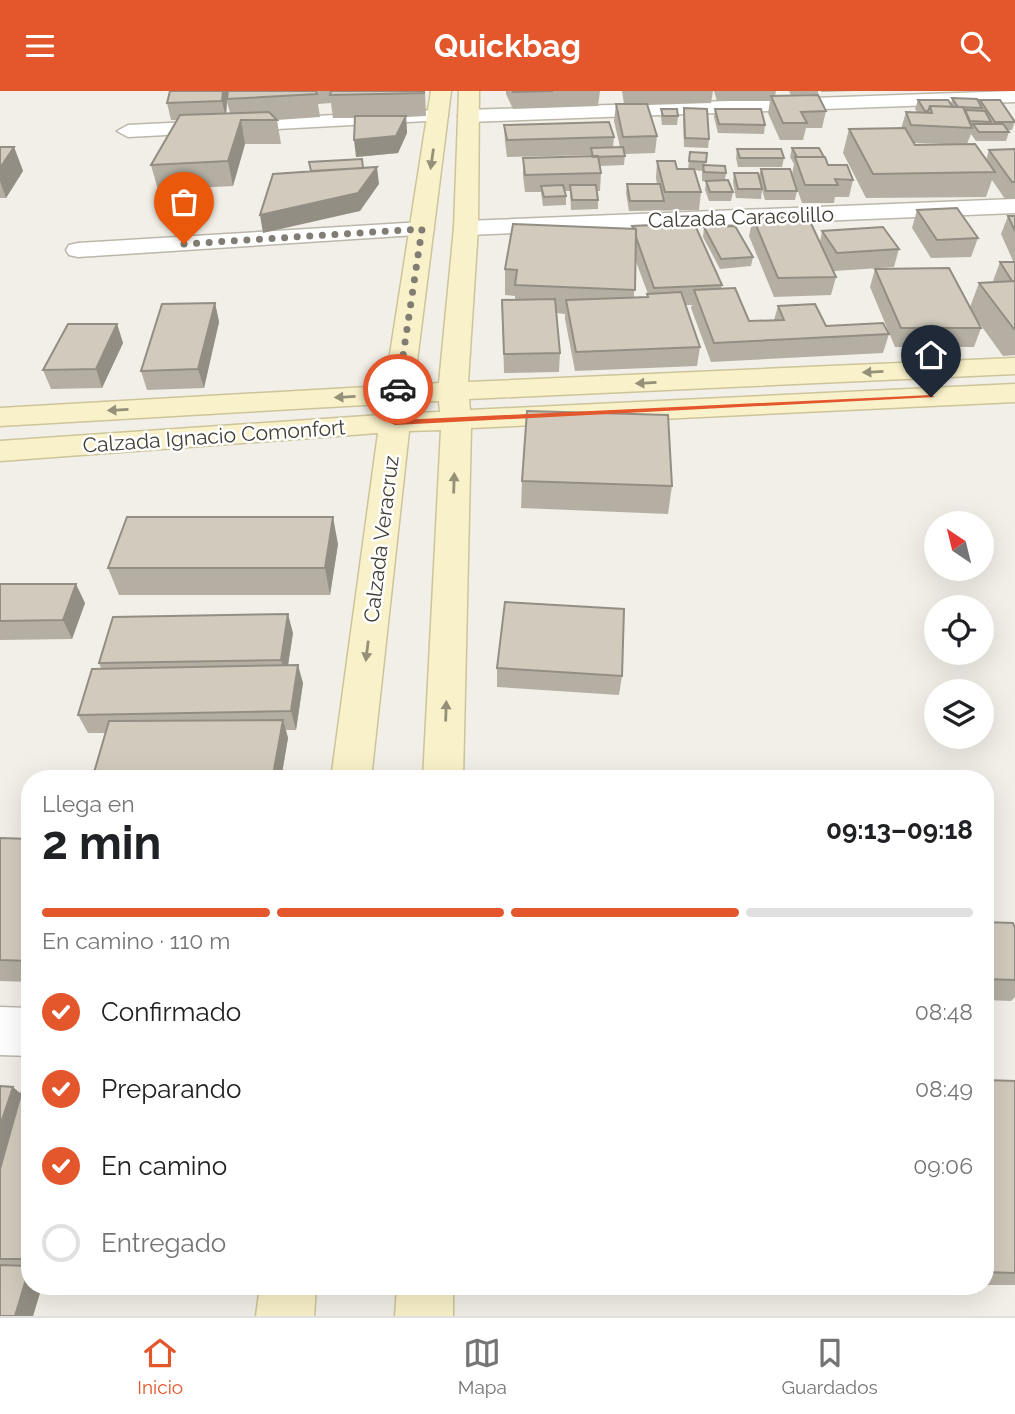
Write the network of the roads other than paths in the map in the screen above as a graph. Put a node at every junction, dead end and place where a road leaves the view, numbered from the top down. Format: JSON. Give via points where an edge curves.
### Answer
{"nodes":[{"id":1,"x":1015,"y":96,"type":"edge"},
{"id":2,"x":454,"y":104,"type":"edge"},
{"id":3,"x":128,"y":131,"type":"dead end"},
{"id":4,"x":1015,"y":206,"type":"edge"},
{"id":5,"x":466,"y":228,"type":"junction"},
{"id":6,"x":422,"y":229,"type":"junction"},
{"id":7,"x":78,"y":250,"type":"dead end"},
{"id":8,"x":1015,"y":366,"type":"edge"},
{"id":9,"x":1015,"y":393,"type":"edge"},
{"id":10,"x":455,"y":406,"type":"junction"},
{"id":11,"x":396,"y":408,"type":"junction"},
{"id":12,"x":0,"y":417,"type":"edge"},
{"id":13,"x":0,"y":451,"type":"edge"},
{"id":14,"x":352,"y":770,"type":"edge"},
{"id":15,"x":443,"y":770,"type":"edge"},
{"id":16,"x":0,"y":1031,"type":"edge"},
{"id":17,"x":21,"y":1032,"type":"edge"},
{"id":18,"x":287,"y":1295,"type":"edge"},
{"id":19,"x":425,"y":1295,"type":"edge"},
{"id":20,"x":285,"y":1316,"type":"edge"},
{"id":21,"x":424,"y":1316,"type":"edge"}],
"edges":[{"from":1,"to":2,"type":"street"},
{"from":2,"to":3,"type":"street"},
{"from":2,"to":5,"type":"street"},
{"from":2,"to":6,"type":"street","name":"Calzada Veracruz","one_way":true},
{"from":4,"to":5,"type":"street","name":"Calzada Caracolillo"},
{"from":5,"to":10,"type":"street"},
{"from":6,"to":7,"type":"street"},
{"from":6,"to":11,"type":"street","name":"Calzada Veracruz"},
{"from":8,"to":10,"type":"street","name":"Calzada Ignacio Comonfort","one_way":true},
{"from":9,"to":10,"type":"street","name":"Calzada Ignacio Comonfort"},
{"from":10,"to":11,"type":"street","name":"Calzada Ignacio Comonfort"},
{"from":15,"to":10,"type":"street","one_way":true},
{"from":11,"to":12,"type":"street","name":"Calzada Ignacio Comonfort","one_way":true},
{"from":11,"to":13,"type":"street","name":"Calzada Ignacio Comonfort"},
{"from":11,"to":14,"type":"street","name":"Calzada Veracruz","one_way":true},
{"from":16,"to":17,"type":"street"},
{"from":18,"to":20,"type":"street"},
{"from":19,"to":21,"type":"street"}]}
